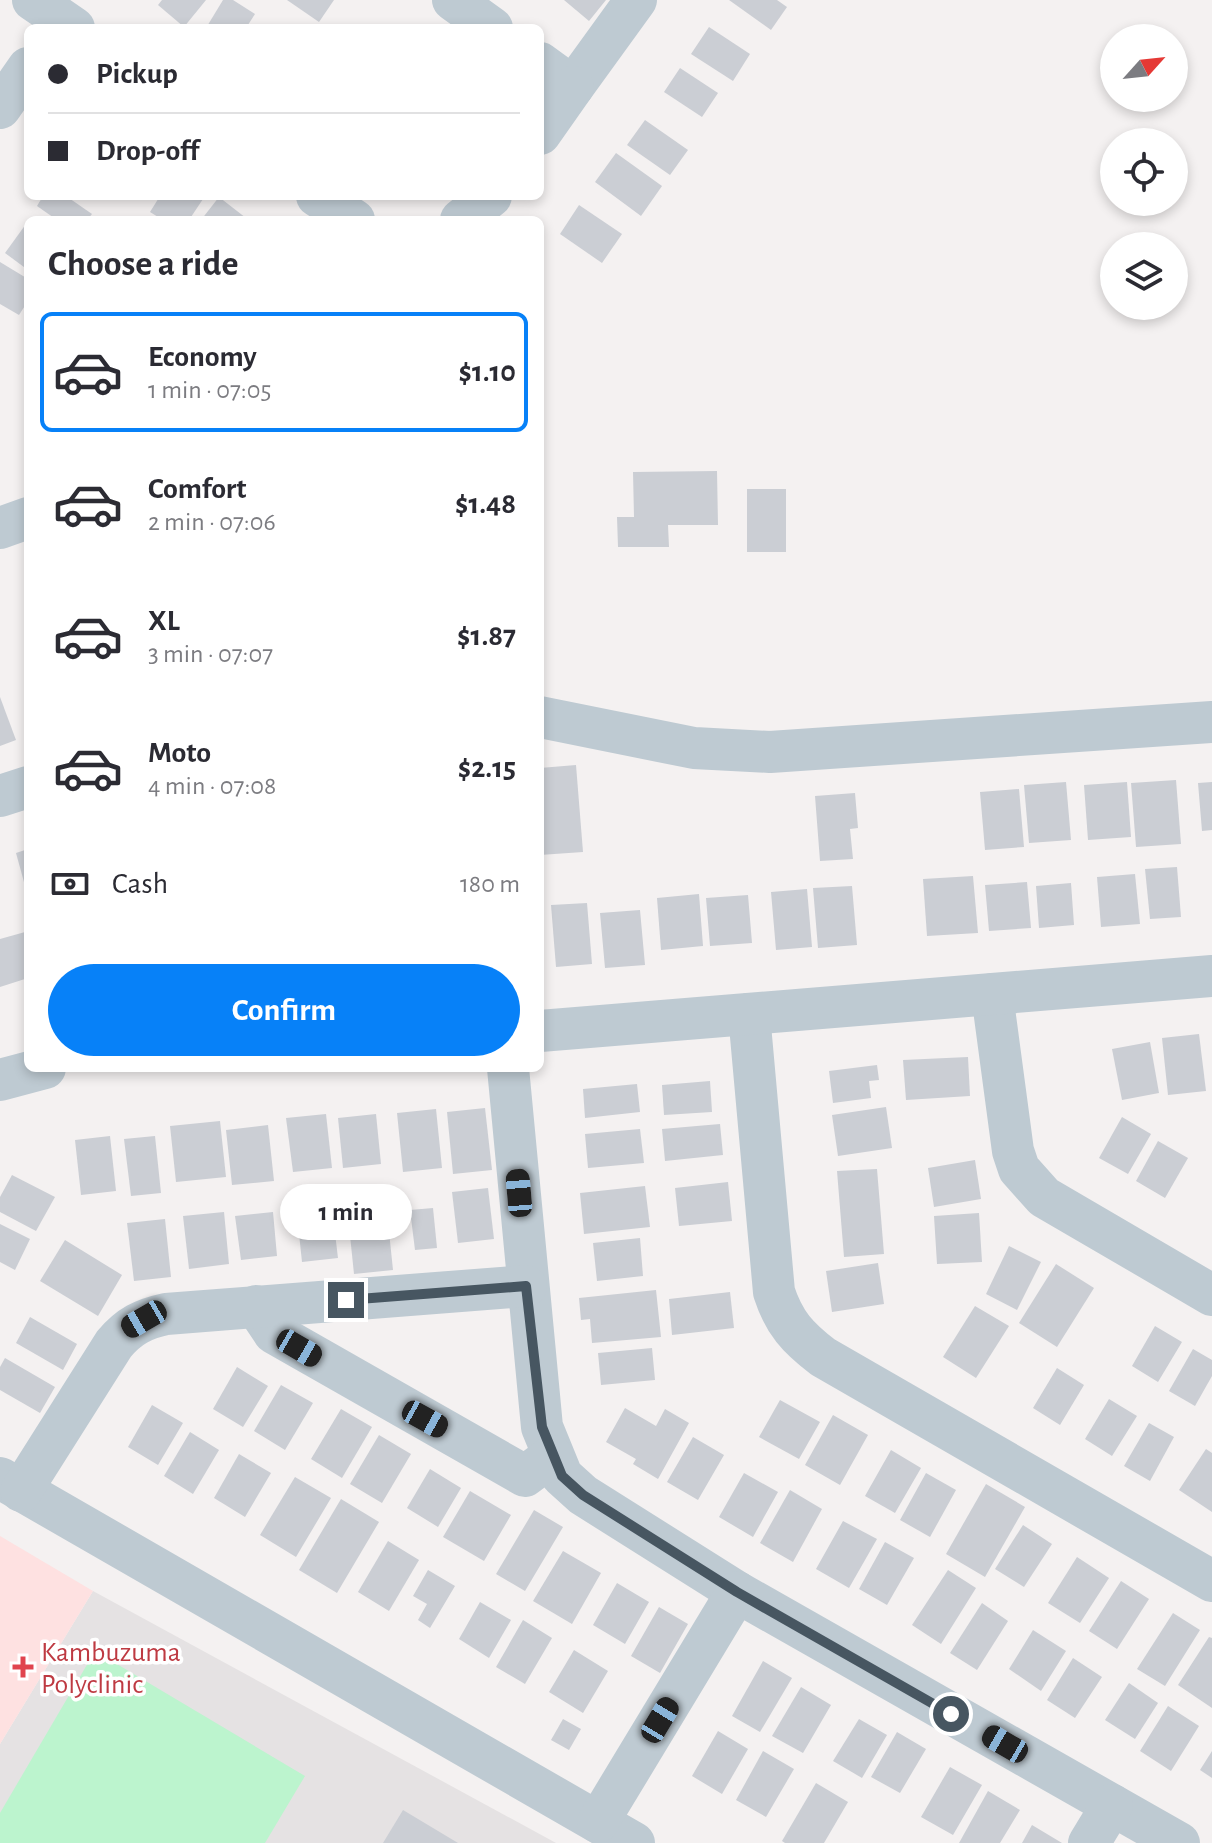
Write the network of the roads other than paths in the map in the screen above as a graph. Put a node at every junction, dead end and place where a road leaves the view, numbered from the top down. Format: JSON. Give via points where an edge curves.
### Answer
{"nodes":[{"id":1,"x":453,"y":0,"type":"edge"},
{"id":2,"x":636,"y":0,"type":"edge"},
{"id":3,"x":486,"y":24,"type":"edge"},
{"id":4,"x":544,"y":66,"type":"edge"},
{"id":5,"x":24,"y":74,"type":"edge"},
{"id":6,"x":573,"y":87,"type":"junction"},
{"id":7,"x":0,"y":108,"type":"edge"},
{"id":8,"x":544,"y":128,"type":"edge"},
{"id":9,"x":323,"y":200,"type":"edge"},
{"id":10,"x":486,"y":200,"type":"edge"},
{"id":11,"x":348,"y":216,"type":"edge"},
{"id":12,"x":466,"y":216,"type":"edge"},
{"id":13,"x":24,"y":519,"type":"edge"},
{"id":14,"x":0,"y":528,"type":"edge"},
{"id":15,"x":544,"y":718,"type":"edge"},
{"id":16,"x":1212,"y":722,"type":"edge"},
{"id":17,"x":24,"y":788,"type":"edge"},
{"id":18,"x":0,"y":796,"type":"edge"},
{"id":19,"x":1212,"y":976,"type":"edge"},
{"id":20,"x":992,"y":994,"type":"junction"},
{"id":21,"x":749,"y":1014,"type":"junction"},
{"id":22,"x":544,"y":1031,"type":"edge"},
{"id":23,"x":30,"y":1072,"type":"edge"},
{"id":24,"x":508,"y":1072,"type":"edge"},
{"id":25,"x":0,"y":1080,"type":"edge"},
{"id":26,"x":526,"y":1286,"type":"junction"},
{"id":27,"x":1212,"y":1295,"type":"edge"},
{"id":28,"x":256,"y":1306,"type":"junction"},
{"id":29,"x":552,"y":1456,"type":"junction"},
{"id":30,"x":11,"y":1485,"type":"edge"},
{"id":31,"x":1212,"y":1581,"type":"edge"},
{"id":32,"x":737,"y":1592,"type":"junction"},
{"id":33,"x":1112,"y":1805,"type":"junction"},
{"id":34,"x":598,"y":1822,"type":"junction"},
{"id":35,"x":634,"y":1843,"type":"edge"},
{"id":36,"x":1089,"y":1843,"type":"edge"},
{"id":37,"x":1179,"y":1843,"type":"edge"}],
"edges":[{"from":1,"to":3,"type":"street"},
{"from":2,"to":6,"type":"street"},
{"from":4,"to":6,"type":"street"},
{"from":5,"to":7,"type":"street"},
{"from":6,"to":8,"type":"street"},
{"from":9,"to":11,"type":"street"},
{"from":10,"to":12,"type":"street"},
{"from":13,"to":14,"type":"street"},
{"from":15,"to":16,"type":"street","via":[[694,748],[770,752]]},
{"from":17,"to":18,"type":"street"},
{"from":19,"to":20,"type":"street"},
{"from":20,"to":21,"type":"street"},
{"from":20,"to":27,"type":"street","via":[[1013,1151],[1024,1176],[1044,1197]]},
{"from":21,"to":22,"type":"street"},
{"from":21,"to":31,"type":"street","via":[[774,1292],[782,1318],[798,1338]]},
{"from":23,"to":25,"type":"street"},
{"from":24,"to":26,"type":"street"},
{"from":26,"to":28,"type":"street"},
{"from":26,"to":29,"type":"street","via":[[542,1427]]},
{"from":28,"to":29,"type":"street","via":[[274,1333],[525,1476]]},
{"from":28,"to":30,"type":"street","via":[[166,1314],[127,1329]]},
{"from":29,"to":32,"type":"street","via":[[562,1476],[583,1495]]},
{"from":30,"to":34,"type":"street"},
{"from":32,"to":33,"type":"street"},
{"from":32,"to":34,"type":"street"},
{"from":33,"to":36,"type":"street"},
{"from":33,"to":37,"type":"street"},
{"from":34,"to":35,"type":"street"}]}
